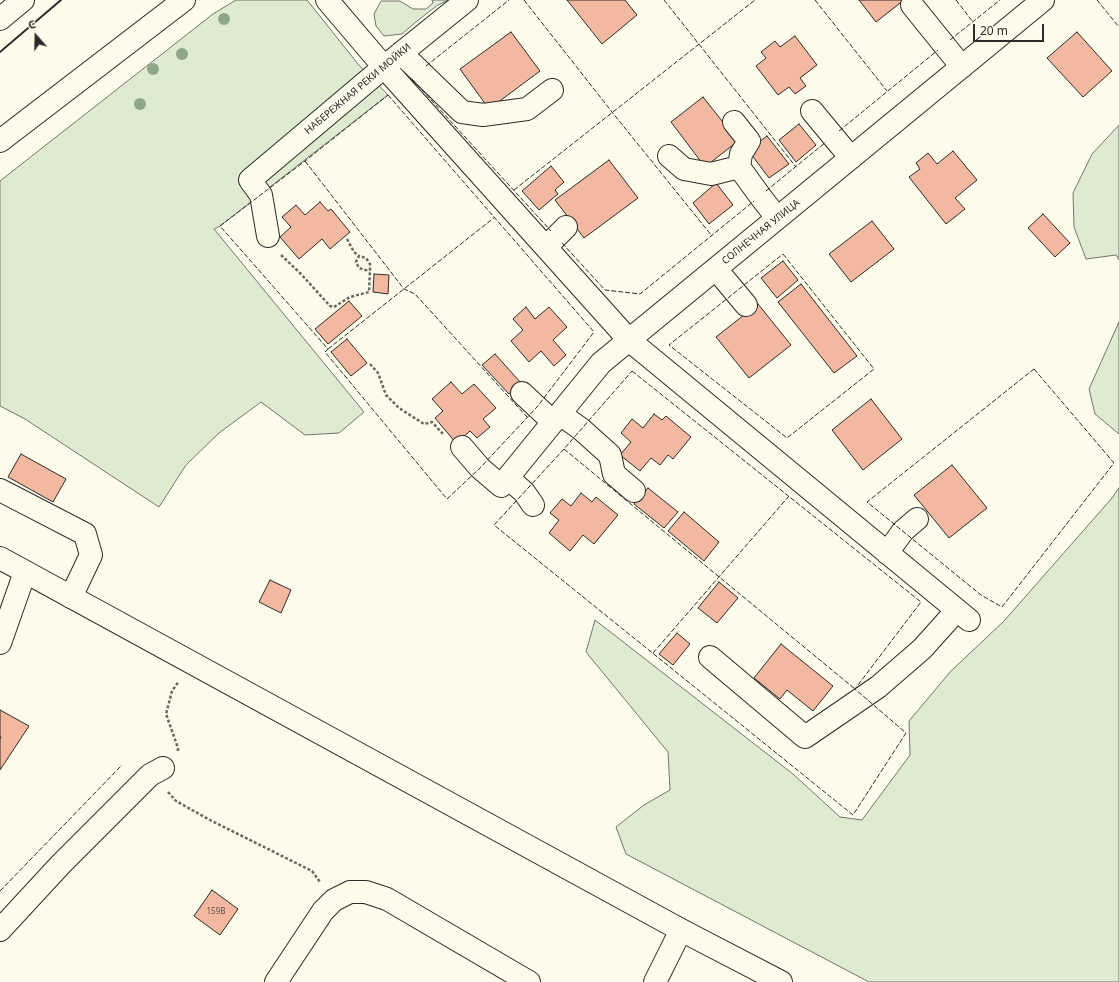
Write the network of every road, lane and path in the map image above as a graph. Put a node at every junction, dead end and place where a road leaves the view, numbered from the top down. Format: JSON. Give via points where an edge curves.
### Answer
{"nodes":[{"id":1,"x":23,"y":0,"type":"edge"},
{"id":2,"x":184,"y":0,"type":"edge"},
{"id":3,"x":326,"y":0,"type":"edge"},
{"id":4,"x":468,"y":0,"type":"edge"},
{"id":5,"x":1036,"y":2,"type":"edge"},
{"id":6,"x":912,"y":5,"type":"dead end"},
{"id":7,"x":0,"y":19,"type":"edge"},
{"id":8,"x":401,"y":53,"type":"junction"},
{"id":9,"x":384,"y":67,"type":"junction"},
{"id":10,"x":962,"y":67,"type":"junction"},
{"id":11,"x":552,"y":90,"type":"dead end"},
{"id":12,"x":812,"y":111,"type":"dead end"},
{"id":13,"x":734,"y":122,"type":"dead end"},
{"id":14,"x":0,"y":141,"type":"edge"},
{"id":15,"x":669,"y":156,"type":"dead end"},
{"id":16,"x":851,"y":158,"type":"junction"},
{"id":17,"x":739,"y":166,"type":"junction"},
{"id":18,"x":777,"y":218,"type":"junction"},
{"id":19,"x":566,"y":227,"type":"dead end"},
{"id":20,"x":268,"y":236,"type":"joint"},
{"id":21,"x":347,"y":239,"type":"dead end"},
{"id":22,"x":546,"y":247,"type":"junction"},
{"id":23,"x":359,"y":256,"type":"junction"},
{"id":24,"x":716,"y":269,"type":"junction"},
{"id":25,"x":370,"y":270,"type":"junction"},
{"id":26,"x":746,"y":305,"type":"dead end"},
{"id":27,"x":629,"y":340,"type":"junction"},
{"id":28,"x":370,"y":364,"type":"dead end"},
{"id":29,"x":522,"y":393,"type":"dead end"},
{"id":30,"x":557,"y":418,"type":"junction"},
{"id":31,"x":462,"y":447,"type":"joint"},
{"id":32,"x":505,"y":482,"type":"junction"},
{"id":33,"x":0,"y":490,"type":"edge"},
{"id":34,"x":634,"y":490,"type":"dead end"},
{"id":35,"x":533,"y":505,"type":"dead end"},
{"id":36,"x":917,"y":519,"type":"dead end"},
{"id":37,"x":887,"y":553,"type":"junction"},
{"id":38,"x":0,"y":558,"type":"edge"},
{"id":39,"x":25,"y":572,"type":"junction"},
{"id":40,"x":71,"y":597,"type":"junction"},
{"id":41,"x":0,"y":643,"type":"edge"},
{"id":42,"x":710,"y":657,"type":"dead end"},
{"id":43,"x":192,"y":663,"type":"junction"},
{"id":44,"x":157,"y":772,"type":"junction"},
{"id":45,"x":334,"y":900,"type":"junction"},
{"id":46,"x":0,"y":930,"type":"edge"},
{"id":47,"x":682,"y":930,"type":"junction"},
{"id":48,"x":276,"y":982,"type":"edge"},
{"id":49,"x":530,"y":982,"type":"edge"},
{"id":50,"x":655,"y":982,"type":"edge"},
{"id":51,"x":781,"y":982,"type":"edge"}],
"edges":[{"from":1,"to":7,"type":"street"},
{"from":2,"to":14,"type":"street"},
{"from":3,"to":9,"type":"street"},
{"from":4,"to":8,"type":"street","name":"НАБЕРЕЖНАЯ РЕКИ МОЙКИ"},
{"from":5,"to":10,"type":"street","name":"СОЛНЕЧНАЯ УЛИЦА"},
{"from":6,"to":10,"type":"street"},
{"from":8,"to":9,"type":"street","name":"НАБЕРЕЖНАЯ РЕКИ МОЙКИ"},
{"from":8,"to":11,"type":"street","via":[[462,112],[483,115],[527,109]]},
{"from":9,"to":20,"type":"street","name":"НАБЕРЕЖНАЯ РЕКИ МОЙКИ","via":[[250,180],[261,195]]},
{"from":9,"to":22,"type":"street"},
{"from":10,"to":16,"type":"street","name":"СОЛНЕЧНАЯ УЛИЦА"},
{"from":12,"to":16,"type":"street"},
{"from":13,"to":17,"type":"street","via":[[749,140],[741,154]]},
{"from":15,"to":17,"type":"street","via":[[684,169],[711,174]]},
{"from":16,"to":18,"type":"street","name":"СОЛНЕЧНАЯ УЛИЦА"},
{"from":17,"to":18,"type":"street"},
{"from":18,"to":24,"type":"street","name":"СОЛНЕЧНАЯ УЛИЦА"},
{"from":19,"to":22,"type":"street"},
{"from":20,"to":25,"type":"path","via":[[282,257],[330,306],[334,307],[350,297],[369,292]]},
{"from":21,"to":23,"type":"path"},
{"from":22,"to":27,"type":"street"},
{"from":23,"to":25,"type":"path","via":[[366,258]]},
{"from":23,"to":25,"type":"path","via":[[356,262],[359,268]]},
{"from":24,"to":26,"type":"street"},
{"from":24,"to":27,"type":"street","name":"СОЛНЕЧНАЯ УЛИЦА"},
{"from":27,"to":30,"type":"street","name":"СОЛНЕЧНАЯ УЛИЦА","via":[[602,363]]},
{"from":27,"to":37,"type":"street"},
{"from":28,"to":31,"type":"path","via":[[378,373],[386,395],[398,408],[424,424],[432,422],[453,444]]},
{"from":29,"to":30,"type":"street"},
{"from":30,"to":32,"type":"street","name":"СОЛНЕЧНАЯ УЛИЦА"},
{"from":30,"to":34,"type":"street","via":[[581,429],[610,455],[614,474]]},
{"from":31,"to":32,"type":"street","via":[[480,468]]},
{"from":32,"to":35,"type":"street","via":[[524,492]]},
{"from":33,"to":40,"type":"street","via":[[85,534],[91,555]]},
{"from":36,"to":37,"type":"street","via":[[903,531]]},
{"from":37,"to":42,"type":"street","via":[[963,615],[878,688],[805,737]]},
{"from":38,"to":39,"type":"street"},
{"from":39,"to":40,"type":"street"},
{"from":39,"to":41,"type":"street"},
{"from":40,"to":43,"type":"street"},
{"from":43,"to":44,"type":"path","via":[[172,691],[166,714],[178,748],[179,764]]},
{"from":43,"to":47,"type":"street"},
{"from":44,"to":45,"type":"path","via":[[176,801],[312,871]]},
{"from":44,"to":46,"type":"street","via":[[61,864]]},
{"from":45,"to":48,"type":"street"},
{"from":45,"to":49,"type":"street","via":[[350,892],[366,892],[387,899]]},
{"from":47,"to":50,"type":"street"},
{"from":47,"to":51,"type":"street"}]}
